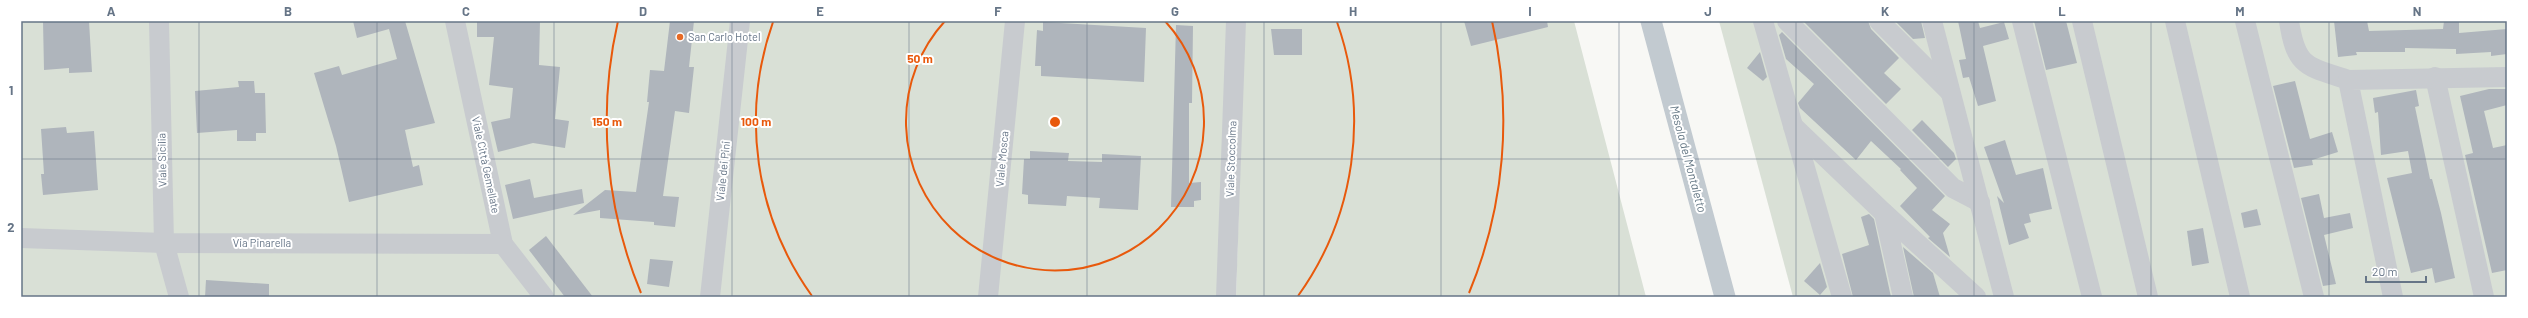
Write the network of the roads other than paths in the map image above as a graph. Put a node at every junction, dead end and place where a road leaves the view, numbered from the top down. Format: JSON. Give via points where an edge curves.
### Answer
{"nodes":[{"id":1,"x":158,"y":21,"type":"edge"},
{"id":2,"x":455,"y":21,"type":"edge"},
{"id":3,"x":740,"y":21,"type":"edge"},
{"id":4,"x":1015,"y":21,"type":"edge"},
{"id":5,"x":1236,"y":21,"type":"edge"},
{"id":6,"x":1764,"y":21,"type":"edge"},
{"id":7,"x":1787,"y":21,"type":"edge"},
{"id":8,"x":1879,"y":21,"type":"edge"},
{"id":9,"x":1932,"y":21,"type":"edge"},
{"id":10,"x":2022,"y":21,"type":"edge"},
{"id":11,"x":2082,"y":21,"type":"edge"},
{"id":12,"x":2175,"y":21,"type":"edge"},
{"id":13,"x":2245,"y":21,"type":"edge"},
{"id":14,"x":2289,"y":21,"type":"edge"},
{"id":15,"x":2435,"y":77,"type":"junction"},
{"id":16,"x":2507,"y":77,"type":"edge"},
{"id":17,"x":2348,"y":80,"type":"junction"},
{"id":18,"x":1951,"y":92,"type":"junction"},
{"id":19,"x":1792,"y":126,"type":"junction"},
{"id":20,"x":1980,"y":202,"type":"junction"},
{"id":21,"x":1884,"y":213,"type":"junction"},
{"id":22,"x":21,"y":238,"type":"edge"},
{"id":23,"x":164,"y":243,"type":"junction"},
{"id":24,"x":503,"y":244,"type":"junction"},
{"id":25,"x":179,"y":297,"type":"edge"},
{"id":26,"x":544,"y":297,"type":"edge"},
{"id":27,"x":710,"y":297,"type":"edge"},
{"id":28,"x":988,"y":297,"type":"edge"},
{"id":29,"x":1226,"y":297,"type":"edge"},
{"id":30,"x":1842,"y":297,"type":"edge"},
{"id":31,"x":1903,"y":297,"type":"edge"},
{"id":32,"x":1976,"y":297,"type":"edge"},
{"id":33,"x":2004,"y":297,"type":"edge"},
{"id":34,"x":2092,"y":297,"type":"edge"},
{"id":35,"x":2148,"y":297,"type":"edge"},
{"id":36,"x":2240,"y":297,"type":"edge"},
{"id":37,"x":2314,"y":297,"type":"edge"},
{"id":38,"x":2393,"y":297,"type":"edge"},
{"id":39,"x":2484,"y":297,"type":"edge"}],
"edges":[{"from":1,"to":23,"type":"street","name":"Viale Sicilia"},
{"from":2,"to":24,"type":"street","name":"Viale Città Gemellate"},
{"from":3,"to":27,"type":"street","name":"Viale dei Pini"},
{"from":4,"to":28,"type":"street","name":"Viale Mosca"},
{"from":5,"to":29,"type":"street","name":"Viale Stoccolma"},
{"from":6,"to":19,"type":"street"},
{"from":7,"to":20,"type":"street","via":[[1953,188]]},
{"from":8,"to":18,"type":"street"},
{"from":9,"to":18,"type":"street"},
{"from":10,"to":34,"type":"street"},
{"from":11,"to":35,"type":"street"},
{"from":12,"to":36,"type":"street"},
{"from":13,"to":37,"type":"street"},
{"from":14,"to":17,"type":"street","via":[[2296,54],[2308,67]]},
{"from":15,"to":16,"type":"street"},
{"from":15,"to":17,"type":"street"},
{"from":15,"to":39,"type":"street"},
{"from":17,"to":38,"type":"street"},
{"from":18,"to":20,"type":"street"},
{"from":19,"to":21,"type":"street"},
{"from":19,"to":30,"type":"street"},
{"from":20,"to":33,"type":"street"},
{"from":21,"to":31,"type":"street"},
{"from":21,"to":32,"type":"street"},
{"from":22,"to":23,"type":"street","name":"Via Pinarella"},
{"from":23,"to":24,"type":"street","name":"Via Pinarella"},
{"from":23,"to":25,"type":"street","name":"Viale Sicilia"},
{"from":24,"to":26,"type":"street","name":"Viale Città Gemellate"}]}
